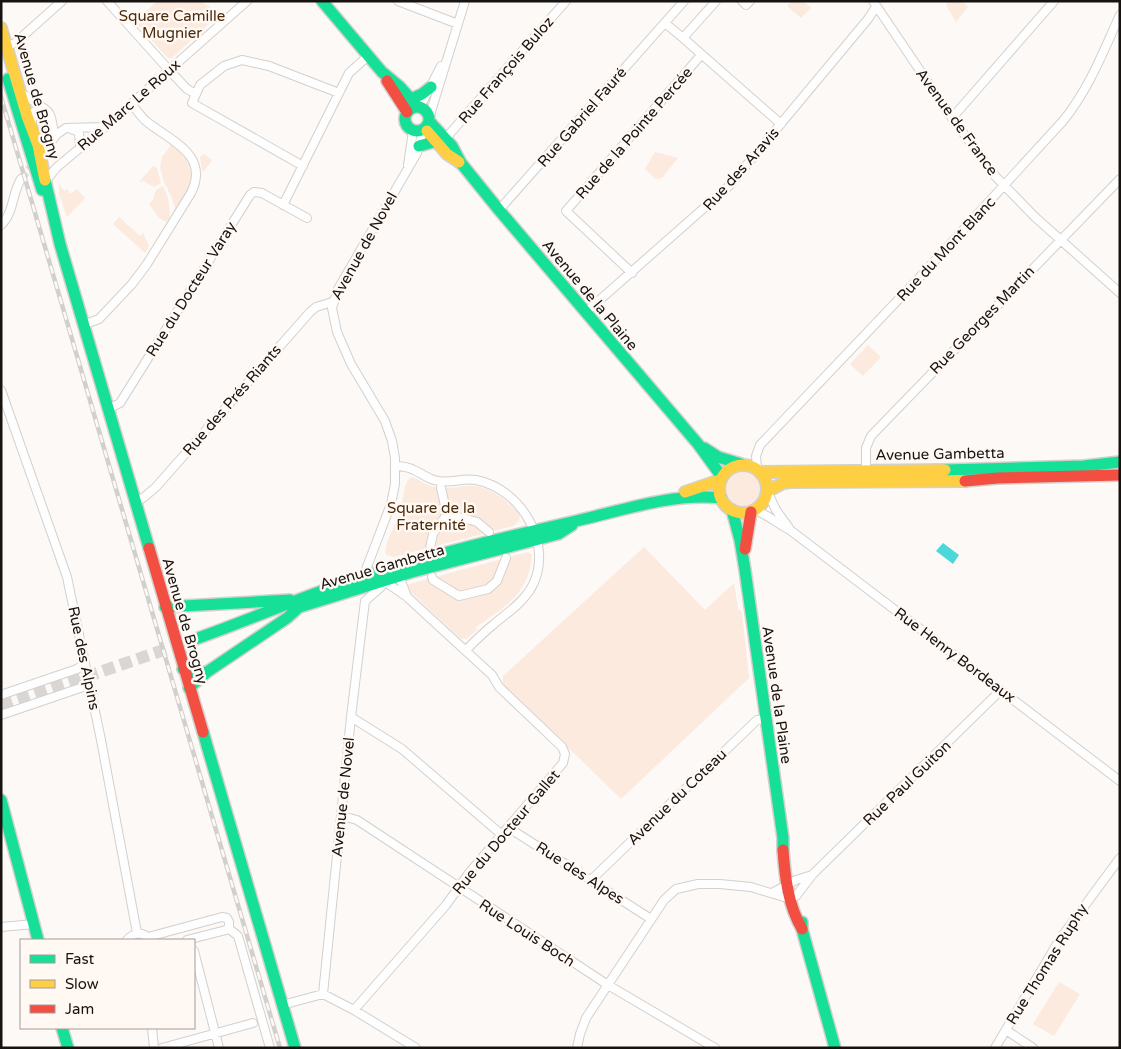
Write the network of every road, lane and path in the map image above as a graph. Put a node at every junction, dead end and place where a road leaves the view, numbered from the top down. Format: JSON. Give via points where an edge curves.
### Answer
{"nodes":[{"id":1,"x":62,"y":1,"type":"edge"},
{"id":2,"x":107,"y":1,"type":"edge"},
{"id":3,"x":247,"y":1,"type":"edge"},
{"id":4,"x":398,"y":1,"type":"edge"},
{"id":5,"x":465,"y":1,"type":"edge"},
{"id":6,"x":566,"y":1,"type":"edge"},
{"id":7,"x":684,"y":1,"type":"edge"},
{"id":8,"x":716,"y":1,"type":"edge"},
{"id":9,"x":742,"y":1,"type":"edge"},
{"id":10,"x":750,"y":1,"type":"edge"},
{"id":11,"x":1054,"y":1,"type":"edge"},
{"id":12,"x":321,"y":2,"type":"edge"},
{"id":13,"x":875,"y":4,"type":"edge"},
{"id":14,"x":1120,"y":15,"type":"edge"},
{"id":15,"x":665,"y":23,"type":"junction"},
{"id":16,"x":458,"y":24,"type":"junction"},
{"id":17,"x":1,"y":28,"type":"edge"},
{"id":18,"x":683,"y":38,"type":"junction"},
{"id":19,"x":4,"y":50,"type":"edge"},
{"id":20,"x":448,"y":53,"type":"junction"},
{"id":21,"x":701,"y":55,"type":"junction"},
{"id":22,"x":368,"y":56,"type":"junction"},
{"id":23,"x":169,"y":70,"type":"junction"},
{"id":24,"x":6,"y":71,"type":"junction"},
{"id":25,"x":382,"y":72,"type":"junction"},
{"id":26,"x":431,"y":88,"type":"joint"},
{"id":27,"x":20,"y":92,"type":"junction"},
{"id":28,"x":339,"y":93,"type":"junction"},
{"id":29,"x":196,"y":94,"type":"junction"},
{"id":30,"x":131,"y":104,"type":"junction"},
{"id":31,"x":416,"y":104,"type":"junction"},
{"id":32,"x":46,"y":110,"type":"junction"},
{"id":33,"x":407,"y":112,"type":"junction"},
{"id":34,"x":952,"y":118,"type":"junction"},
{"id":35,"x":32,"y":124,"type":"junction"},
{"id":36,"x":781,"y":124,"type":"junction"},
{"id":37,"x":424,"y":126,"type":"junction"},
{"id":38,"x":105,"y":127,"type":"junction"},
{"id":39,"x":69,"y":128,"type":"junction"},
{"id":40,"x":79,"y":132,"type":"junction"},
{"id":41,"x":94,"y":136,"type":"junction"},
{"id":42,"x":54,"y":138,"type":"junction"},
{"id":43,"x":441,"y":140,"type":"junction"},
{"id":44,"x":419,"y":146,"type":"junction"},
{"id":45,"x":47,"y":147,"type":"dead end"},
{"id":46,"x":80,"y":148,"type":"junction"},
{"id":47,"x":28,"y":149,"type":"junction"},
{"id":48,"x":42,"y":158,"type":"junction"},
{"id":49,"x":303,"y":166,"type":"junction"},
{"id":50,"x":408,"y":166,"type":"junction"},
{"id":51,"x":56,"y":168,"type":"junction"},
{"id":52,"x":21,"y":179,"type":"tunnel mouth"},
{"id":53,"x":1120,"y":179,"type":"edge"},
{"id":54,"x":43,"y":180,"type":"junction"},
{"id":55,"x":1004,"y":186,"type":"junction"},
{"id":56,"x":49,"y":202,"type":"junction"},
{"id":57,"x":283,"y":205,"type":"junction"},
{"id":58,"x":499,"y":210,"type":"junction"},
{"id":59,"x":307,"y":218,"type":"dead end"},
{"id":60,"x":1,"y":225,"type":"edge"},
{"id":61,"x":1060,"y":240,"type":"junction"},
{"id":62,"x":632,"y":273,"type":"junction"},
{"id":63,"x":1120,"y":292,"type":"edge"},
{"id":64,"x":332,"y":302,"type":"junction"},
{"id":65,"x":586,"y":312,"type":"junction"},
{"id":66,"x":83,"y":325,"type":"junction"},
{"id":67,"x":1,"y":390,"type":"edge"},
{"id":68,"x":108,"y":409,"type":"junction"},
{"id":69,"x":698,"y":444,"type":"junction"},
{"id":70,"x":1120,"y":462,"type":"edge"},
{"id":71,"x":740,"y":464,"type":"junction"},
{"id":72,"x":395,"y":466,"type":"junction"},
{"id":73,"x":759,"y":470,"type":"junction"},
{"id":74,"x":866,"y":471,"type":"junction"},
{"id":75,"x":1120,"y":475,"type":"edge"},
{"id":76,"x":721,"y":479,"type":"junction"},
{"id":77,"x":441,"y":488,"type":"dead end"},
{"id":78,"x":768,"y":492,"type":"junction"},
{"id":79,"x":721,"y":498,"type":"junction"},
{"id":80,"x":664,"y":500,"type":"junction"},
{"id":81,"x":134,"y":501,"type":"junction"},
{"id":82,"x":732,"y":510,"type":"junction"},
{"id":83,"x":753,"y":511,"type":"junction"},
{"id":84,"x":447,"y":514,"type":"junction"},
{"id":85,"x":790,"y":530,"type":"junction"},
{"id":86,"x":489,"y":532,"type":"dead end"},
{"id":87,"x":535,"y":535,"type":"junction"},
{"id":88,"x":430,"y":548,"type":"dead end"},
{"id":89,"x":744,"y":556,"type":"junction"},
{"id":90,"x":506,"y":558,"type":"dead end"},
{"id":91,"x":399,"y":576,"type":"junction"},
{"id":92,"x":432,"y":577,"type":"dead end"},
{"id":93,"x":361,"y":578,"type":"junction"},
{"id":94,"x":384,"y":581,"type":"junction"},
{"id":95,"x":351,"y":592,"type":"junction"},
{"id":96,"x":407,"y":597,"type":"junction"},
{"id":97,"x":365,"y":601,"type":"junction"},
{"id":98,"x":296,"y":604,"type":"junction"},
{"id":99,"x":165,"y":606,"type":"junction"},
{"id":100,"x":190,"y":641,"type":"tunnel mouth"},
{"id":101,"x":466,"y":650,"type":"junction"},
{"id":102,"x":84,"y":664,"type":"junction"},
{"id":103,"x":184,"y":669,"type":"junction"},
{"id":104,"x":207,"y":672,"type":"junction"},
{"id":105,"x":89,"y":685,"type":"junction"},
{"id":106,"x":189,"y":688,"type":"junction"},
{"id":107,"x":1001,"y":690,"type":"junction"},
{"id":108,"x":1,"y":695,"type":"edge"},
{"id":109,"x":1,"y":715,"type":"edge"},
{"id":110,"x":352,"y":717,"type":"junction"},
{"id":111,"x":766,"y":719,"type":"junction"},
{"id":112,"x":1120,"y":781,"type":"edge"},
{"id":113,"x":1,"y":800,"type":"edge"},
{"id":114,"x":342,"y":816,"type":"junction"},
{"id":115,"x":509,"y":828,"type":"junction"},
{"id":116,"x":502,"y":836,"type":"junction"},
{"id":117,"x":1120,"y":858,"type":"edge"},
{"id":118,"x":812,"y":875,"type":"junction"},
{"id":119,"x":591,"y":880,"type":"junction"},
{"id":120,"x":790,"y":883,"type":"junction"},
{"id":121,"x":458,"y":888,"type":"junction"},
{"id":122,"x":772,"y":893,"type":"junction"},
{"id":123,"x":794,"y":897,"type":"junction"},
{"id":124,"x":651,"y":919,"type":"junction"},
{"id":125,"x":34,"y":924,"type":"junction"},
{"id":126,"x":1,"y":927,"type":"edge"},
{"id":127,"x":228,"y":928,"type":"junction"},
{"id":128,"x":137,"y":934,"type":"junction"},
{"id":129,"x":38,"y":939,"type":"edge"},
{"id":130,"x":128,"y":939,"type":"edge"},
{"id":131,"x":149,"y":939,"type":"edge"},
{"id":132,"x":194,"y":939,"type":"edge"},
{"id":133,"x":195,"y":955,"type":"edge"},
{"id":134,"x":608,"y":985,"type":"junction"},
{"id":135,"x":323,"y":994,"type":"junction"},
{"id":136,"x":282,"y":1006,"type":"junction"},
{"id":137,"x":354,"y":1010,"type":"junction"},
{"id":138,"x":253,"y":1023,"type":"dead end"},
{"id":139,"x":62,"y":1029,"type":"edge"},
{"id":140,"x":152,"y":1029,"type":"edge"},
{"id":141,"x":1006,"y":1030,"type":"junction"},
{"id":142,"x":215,"y":1033,"type":"junction"},
{"id":143,"x":68,"y":1048,"type":"edge"},
{"id":144,"x":154,"y":1048,"type":"edge"},
{"id":145,"x":162,"y":1048,"type":"edge"},
{"id":146,"x":219,"y":1048,"type":"edge"},
{"id":147,"x":270,"y":1048,"type":"edge"},
{"id":148,"x":295,"y":1048,"type":"edge"},
{"id":149,"x":416,"y":1048,"type":"edge"},
{"id":150,"x":577,"y":1048,"type":"edge"},
{"id":151,"x":715,"y":1048,"type":"edge"},
{"id":152,"x":835,"y":1048,"type":"edge"},
{"id":153,"x":995,"y":1048,"type":"edge"},
{"id":154,"x":1034,"y":1048,"type":"edge"}],
"edges":[{"from":1,"to":19,"type":"street"},
{"from":2,"to":23,"type":"street"},
{"from":3,"to":23,"type":"street","name":"Rue Marc Le Roux"},
{"from":4,"to":16,"type":"street"},
{"from":5,"to":16,"type":"street","name":"Avenue de Novel"},
{"from":6,"to":43,"type":"street","name":"Rue François Buloz"},
{"from":7,"to":15,"type":"street","name":"Rue Gabriel Fauré"},
{"from":8,"to":18,"type":"street"},
{"from":9,"to":10,"type":"street","via":[[746,5]]},
{"from":11,"to":34,"type":"street"},
{"from":12,"to":22,"type":"main road"},
{"from":13,"to":34,"type":"street","name":"Avenue de France"},
{"from":13,"to":36,"type":"street","name":"Rue des Aravis"},
{"from":14,"to":55,"type":"street","name":"Rue du Mont Blanc","via":[[1079,101],[1064,122]]},
{"from":15,"to":18,"type":"street"},
{"from":15,"to":58,"type":"street","name":"Rue Gabriel Fauré"},
{"from":16,"to":20,"type":"street","name":"Avenue de Novel"},
{"from":17,"to":19,"type":"main road","name":"Avenue de Brogny"},
{"from":18,"to":21,"type":"street"},
{"from":19,"to":24,"type":"main road","name":"Avenue de Brogny"},
{"from":19,"to":27,"type":"main road","name":"Avenue de Brogny"},
{"from":20,"to":26,"type":"street","name":"Avenue de Novel"},
{"from":20,"to":37,"type":"street","name":"Avenue de Novel","via":[[440,87]]},
{"from":21,"to":36,"type":"street"},
{"from":21,"to":62,"type":"street","name":"Rue de la Pointe Percée","via":[[566,211]]},
{"from":22,"to":25,"type":"main road"},
{"from":22,"to":28,"type":"street","via":[[351,70]]},
{"from":23,"to":29,"type":"street"},
{"from":23,"to":30,"type":"street","name":"Rue Marc Le Roux"},
{"from":24,"to":27,"type":"main road"},
{"from":24,"to":47,"type":"main road","name":"Avenue de Brogny"},
{"from":25,"to":31,"type":"main road"},
{"from":25,"to":33,"type":"main road"},
{"from":26,"to":31,"type":"main road","via":[[418,96]]},
{"from":27,"to":32,"type":"street"},
{"from":27,"to":35,"type":"main road","name":"Avenue de Brogny"},
{"from":28,"to":29,"type":"street","via":[[269,66],[242,60],[224,66],[200,85]]},
{"from":28,"to":49,"type":"street"},
{"from":29,"to":49,"type":"street","via":[[192,103]]},
{"from":30,"to":38,"type":"street","name":"Rue Marc Le Roux"},
{"from":30,"to":66,"type":"street","via":[[146,121],[190,154],[195,165],[196,182],[140,274],[100,319]]},
{"from":31,"to":33,"type":"main road"},
{"from":31,"to":37,"type":"main road","via":[[426,111]]},
{"from":32,"to":35,"type":"street","via":[[34,112]]},
{"from":32,"to":42,"type":"street","via":[[52,121]]},
{"from":33,"to":37,"type":"main road","via":[[405,123],[410,129]]},
{"from":34,"to":55,"type":"street","name":"Avenue de France"},
{"from":35,"to":48,"type":"main road","name":"Avenue de Brogny"},
{"from":36,"to":62,"type":"street","name":"Rue des Aravis","via":[[718,198]]},
{"from":37,"to":43,"type":"main road","name":"Avenue de la Plaine"},
{"from":37,"to":44,"type":"street","name":"Avenue de Novel"},
{"from":37,"to":50,"type":"street","name":"Avenue de Novel"},
{"from":38,"to":39,"type":"street"},
{"from":38,"to":41,"type":"street","name":"Rue Marc Le Roux"},
{"from":39,"to":40,"type":"street"},
{"from":39,"to":42,"type":"street"},
{"from":40,"to":41,"type":"street"},
{"from":40,"to":46,"type":"street"},
{"from":41,"to":46,"type":"street","name":"Rue Marc Le Roux"},
{"from":42,"to":45,"type":"street"},
{"from":43,"to":44,"type":"main road"},
{"from":43,"to":58,"type":"main road","name":"Avenue de la Plaine","via":[[452,146],[461,163]]},
{"from":44,"to":50,"type":"street","name":"Avenue de Novel"},
{"from":46,"to":51,"type":"street","name":"Rue Marc Le Roux"},
{"from":47,"to":54,"type":"main road","name":"Avenue de Brogny"},
{"from":47,"to":54,"type":"street"},
{"from":48,"to":51,"type":"street","via":[[44,163]]},
{"from":48,"to":54,"type":"main road","name":"Avenue de Brogny"},
{"from":49,"to":57,"type":"street"},
{"from":50,"to":64,"type":"street","name":"Avenue de Novel"},
{"from":51,"to":54,"type":"street","name":"Rue Marc Le Roux"},
{"from":51,"to":56,"type":"street"},
{"from":52,"to":60,"type":"street","via":[[9,215]]},
{"from":53,"to":61,"type":"street","name":"Rue Georges Martin"},
{"from":54,"to":56,"type":"main road","name":"Avenue de Brogny"},
{"from":55,"to":61,"type":"street","name":"Avenue de France"},
{"from":55,"to":73,"type":"street","name":"Rue du Mont Blanc","via":[[760,445],[756,456]]},
{"from":56,"to":66,"type":"main road","name":"Avenue de Brogny"},
{"from":57,"to":59,"type":"street","name":"Rue du Docteur Varay"},
{"from":57,"to":68,"type":"street","name":"Rue du Docteur Varay","via":[[258,192],[248,197],[120,403]]},
{"from":58,"to":65,"type":"main road","name":"Avenue de la Plaine"},
{"from":61,"to":63,"type":"street","name":"Avenue de France"},
{"from":61,"to":74,"type":"street","name":"Rue Georges Martin","via":[[870,436],[866,448]]},
{"from":62,"to":65,"type":"street","name":"Rue des Aravis"},
{"from":64,"to":72,"type":"street","name":"Avenue de Novel","via":[[334,321],[346,353],[388,429]]},
{"from":64,"to":81,"type":"street","name":"Rue des Prés Riants","via":[[310,312],[156,487]]},
{"from":65,"to":69,"type":"main road","name":"Avenue de la Plaine"},
{"from":66,"to":68,"type":"main road","name":"Avenue de Brogny"},
{"from":67,"to":102,"type":"street","name":"Rue des Alpins","via":[[67,577]]},
{"from":68,"to":81,"type":"main road","name":"Avenue de Brogny"},
{"from":69,"to":71,"type":"main road","name":"Avenue de la Plaine","via":[[718,457]]},
{"from":69,"to":76,"type":"main road","name":"Avenue de la Plaine"},
{"from":70,"to":74,"type":"main road","name":"Avenue Gambetta","via":[[1084,466]]},
{"from":71,"to":73,"type":"main road"},
{"from":71,"to":76,"type":"main road","via":[[732,467]]},
{"from":72,"to":87,"type":"street","via":[[411,468],[447,483],[473,480],[495,487],[521,508]]},
{"from":72,"to":93,"type":"street","name":"Avenue de Novel","via":[[391,504]]},
{"from":73,"to":74,"type":"main road","name":"Avenue Gambetta"},
{"from":73,"to":78,"type":"main road","via":[[766,479]]},
{"from":75,"to":78,"type":"main road","name":"Avenue Gambetta","via":[[956,481],[783,482]]},
{"from":76,"to":79,"type":"main road"},
{"from":76,"to":80,"type":"main road","name":"Avenue Gambetta"},
{"from":77,"to":84,"type":"street"},
{"from":78,"to":83,"type":"main road"},
{"from":78,"to":85,"type":"street","name":"Rue Henry Bordeaux"},
{"from":79,"to":80,"type":"main road","name":"Avenue Gambetta","via":[[700,495]]},
{"from":79,"to":82,"type":"main road"},
{"from":80,"to":87,"type":"main road","name":"Avenue Gambetta"},
{"from":81,"to":99,"type":"main road","name":"Avenue de Brogny"},
{"from":82,"to":83,"type":"main road","via":[[740,513]]},
{"from":82,"to":89,"type":"main road","name":"Avenue de la Plaine"},
{"from":83,"to":85,"type":"street","name":"Rue Henry Bordeaux"},
{"from":83,"to":89,"type":"main road","name":"Avenue de la Plaine"},
{"from":84,"to":86,"type":"street","via":[[477,522]]},
{"from":84,"to":88,"type":"street","via":[[433,534]]},
{"from":85,"to":107,"type":"street","name":"Rue Henry Bordeaux"},
{"from":87,"to":91,"type":"main road","name":"Avenue Gambetta"},
{"from":87,"to":93,"type":"main road","name":"Avenue Gambetta"},
{"from":87,"to":101,"type":"street","via":[[539,559],[535,580],[528,592],[511,612],[494,623]]},
{"from":89,"to":111,"type":"main road","name":"Avenue de la Plaine"},
{"from":90,"to":92,"type":"street","via":[[497,581],[488,589],[459,596]]},
{"from":91,"to":94,"type":"main road","name":"Avenue Gambetta"},
{"from":91,"to":96,"type":"street","name":"Rue du Docteur Gallet"},
{"from":93,"to":98,"type":"main road","name":"Avenue Gambetta"},
{"from":94,"to":95,"type":"main road","name":"Avenue Gambetta"},
{"from":94,"to":96,"type":"street","name":"Rue du Docteur Gallet"},
{"from":94,"to":97,"type":"street"},
{"from":95,"to":97,"type":"street"},
{"from":95,"to":98,"type":"main road","name":"Avenue Gambetta"},
{"from":96,"to":101,"type":"street","name":"Rue du Docteur Gallet"},
{"from":97,"to":110,"type":"street","name":"Avenue de Novel"},
{"from":98,"to":99,"type":"main road","via":[[278,600]]},
{"from":98,"to":100,"type":"main road","name":"Avenue Gambetta"},
{"from":98,"to":104,"type":"main road","via":[[288,618]]},
{"from":99,"to":103,"type":"main road","name":"Avenue de Brogny"},
{"from":101,"to":115,"type":"street","name":"Rue du Docteur Gallet","via":[[492,675],[498,687],[562,747],[565,754],[563,764]]},
{"from":102,"to":105,"type":"street","name":"Rue des Alpins"},
{"from":102,"to":108,"type":"street","via":[[77,670]]},
{"from":103,"to":104,"type":"main road"},
{"from":103,"to":106,"type":"main road","name":"Avenue de Brogny"},
{"from":104,"to":106,"type":"main road"},
{"from":105,"to":109,"type":"street"},
{"from":105,"to":128,"type":"street","name":"Rue des Alpins"},
{"from":106,"to":136,"type":"main road","name":"Avenue de Brogny"},
{"from":107,"to":112,"type":"street","name":"Rue Henry Bordeaux"},
{"from":107,"to":118,"type":"street","name":"Rue Paul Guiton"},
{"from":110,"to":114,"type":"street","name":"Avenue de Novel"},
{"from":110,"to":116,"type":"street","via":[[402,749]]},
{"from":111,"to":119,"type":"street","name":"Avenue du Coteau","via":[[758,720]]},
{"from":111,"to":120,"type":"main road","name":"Avenue de la Plaine","via":[[782,838],[788,852]]},
{"from":113,"to":125,"type":"main road"},
{"from":114,"to":121,"type":"street","name":"Rue Louis Boch","via":[[357,820]]},
{"from":114,"to":135,"type":"street","name":"Avenue de Novel"},
{"from":115,"to":116,"type":"street","name":"Rue du Docteur Gallet"},
{"from":115,"to":119,"type":"street","name":"Rue des Alpes"},
{"from":116,"to":121,"type":"street","name":"Rue du Docteur Gallet"},
{"from":117,"to":141,"type":"street","name":"Rue Thomas Ruphy","via":[[1060,939]]},
{"from":118,"to":120,"type":"street","name":"Rue Paul Guiton"},
{"from":118,"to":123,"type":"street","name":"Rue Paul Guiton"},
{"from":119,"to":124,"type":"street","name":"Rue des Alpes"},
{"from":120,"to":122,"type":"street","name":"Rue Paul Guiton"},
{"from":120,"to":123,"type":"main road","name":"Avenue de la Plaine"},
{"from":121,"to":134,"type":"street","name":"Rue Louis Boch"},
{"from":121,"to":137,"type":"street","name":"Rue du Docteur Gallet"},
{"from":122,"to":123,"type":"street"},
{"from":122,"to":124,"type":"street","via":[[730,884],[686,886],[667,896]]},
{"from":123,"to":152,"type":"main road","name":"Avenue de la Plaine"},
{"from":124,"to":134,"type":"street"},
{"from":125,"to":126,"type":"street"},
{"from":125,"to":129,"type":"main road"},
{"from":127,"to":131,"type":"street","via":[[228,920],[222,918]]},
{"from":127,"to":132,"type":"street"},
{"from":127,"to":147,"type":"street","via":[[238,936]]},
{"from":128,"to":130,"type":"street"},
{"from":128,"to":131,"type":"street"},
{"from":133,"to":142,"type":"street"},
{"from":134,"to":150,"type":"street","via":[[584,1023]]},
{"from":134,"to":151,"type":"street","name":"Rue Louis Boch"},
{"from":135,"to":136,"type":"street"},
{"from":135,"to":137,"type":"street"},
{"from":136,"to":148,"type":"main road","name":"Avenue de Brogny"},
{"from":137,"to":149,"type":"street"},
{"from":138,"to":142,"type":"street"},
{"from":139,"to":143,"type":"main road"},
{"from":140,"to":144,"type":"street"},
{"from":141,"to":153,"type":"street","name":"Rue Thomas Ruphy"},
{"from":141,"to":154,"type":"street"},
{"from":142,"to":145,"type":"street"},
{"from":142,"to":146,"type":"street"}]}
